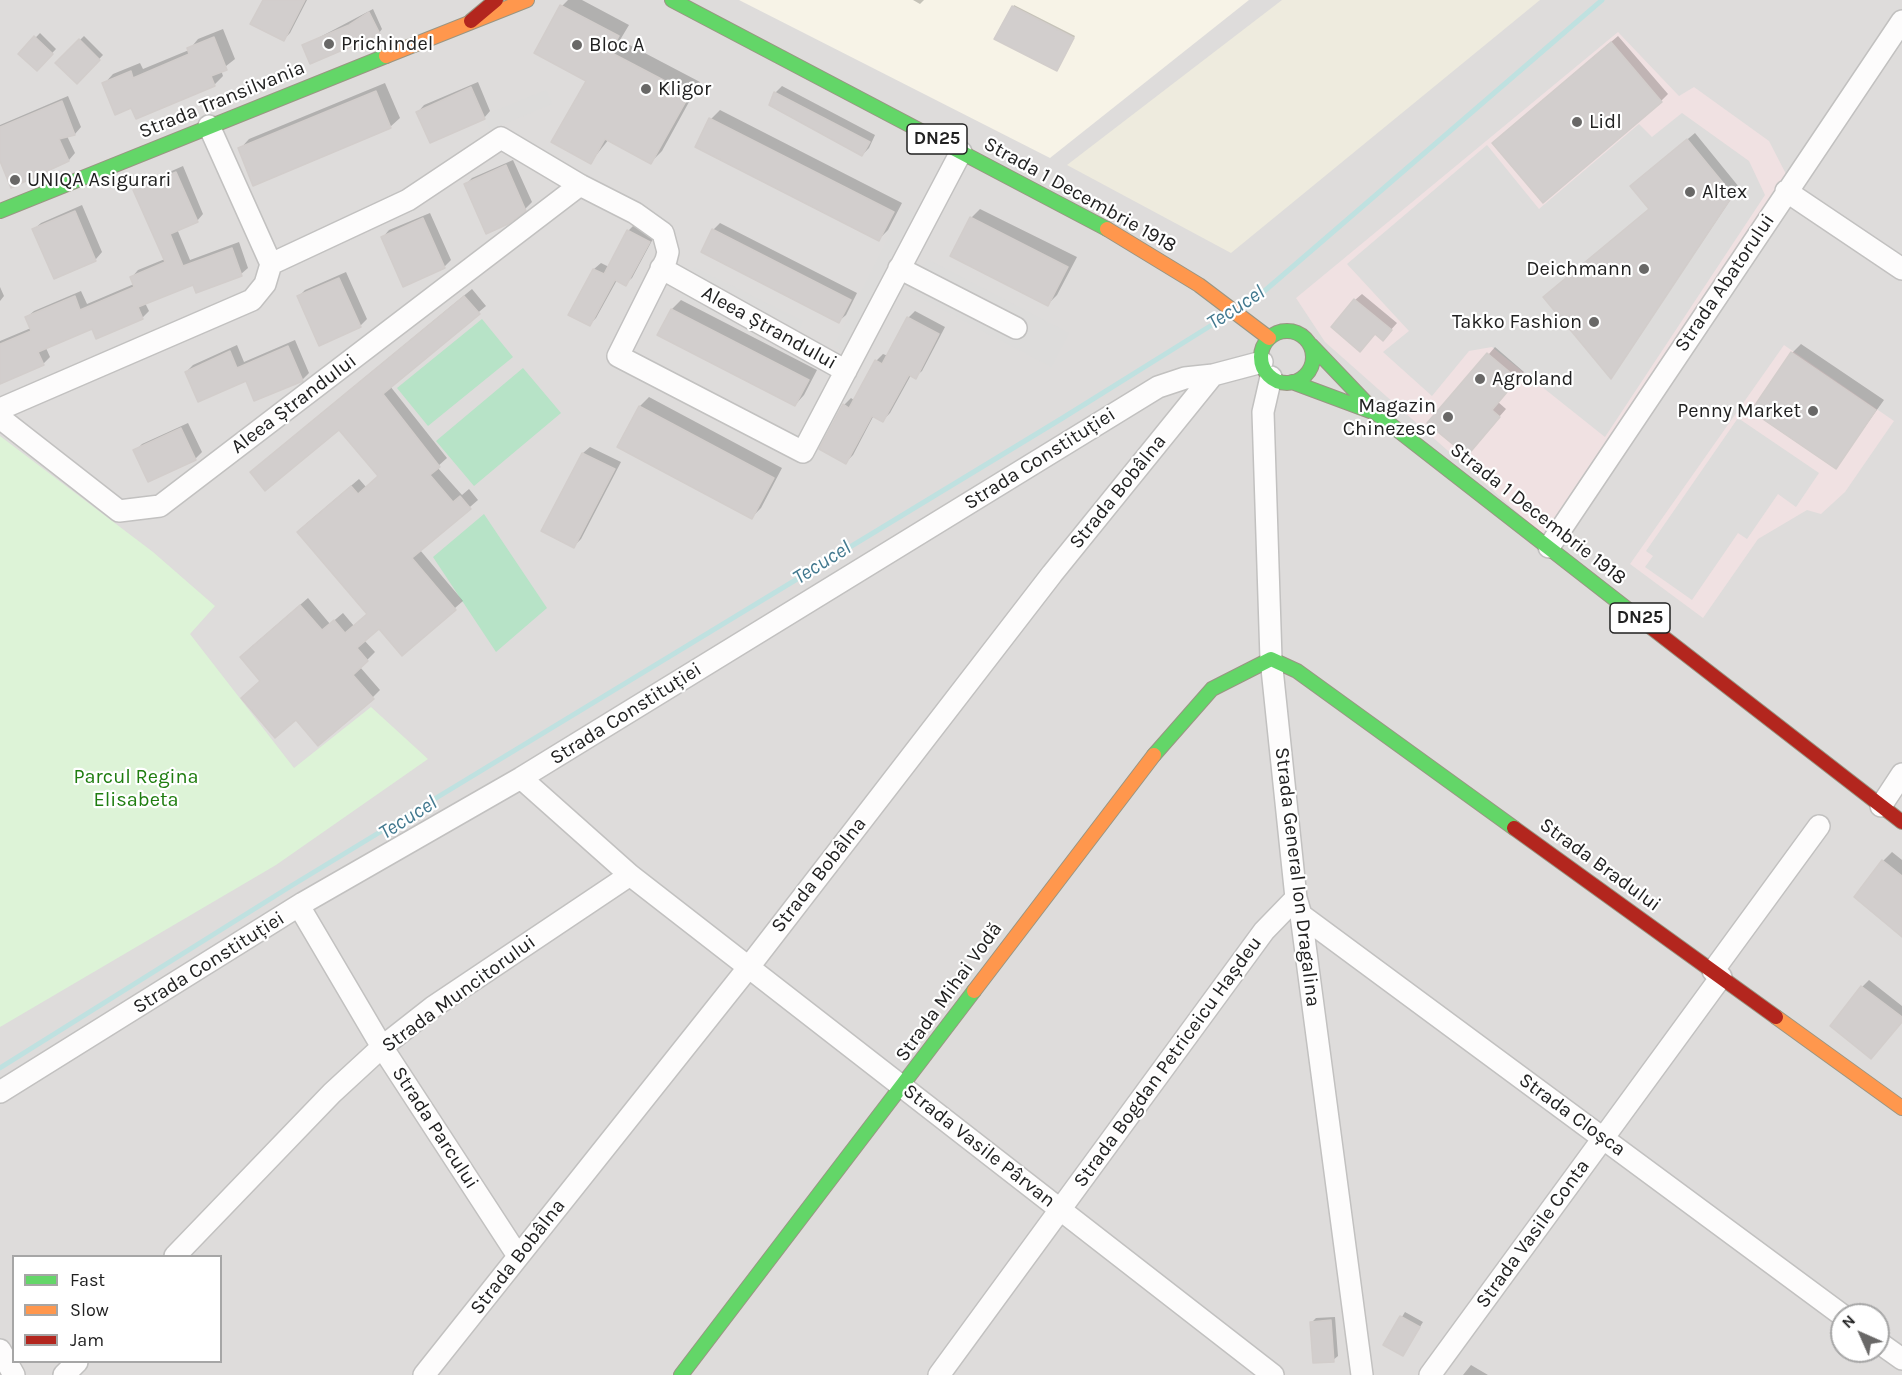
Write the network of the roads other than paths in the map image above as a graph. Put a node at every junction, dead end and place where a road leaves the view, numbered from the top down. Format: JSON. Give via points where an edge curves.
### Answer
{"nodes":[{"id":1,"x":496,"y":0,"type":"edge"},
{"id":2,"x":527,"y":0,"type":"edge"},
{"id":3,"x":672,"y":0,"type":"edge"},
{"id":4,"x":471,"y":21,"type":"junction"},
{"id":5,"x":1902,"y":21,"type":"edge"},
{"id":6,"x":209,"y":126,"type":"junction"},
{"id":7,"x":961,"y":152,"type":"junction"},
{"id":8,"x":580,"y":185,"type":"junction"},
{"id":9,"x":1786,"y":191,"type":"junction"},
{"id":10,"x":0,"y":211,"type":"edge"},
{"id":11,"x":271,"y":264,"type":"junction"},
{"id":12,"x":661,"y":268,"type":"junction"},
{"id":13,"x":899,"y":268,"type":"junction"},
{"id":14,"x":1902,"y":269,"type":"edge"},
{"id":15,"x":1016,"y":328,"type":"dead end"},
{"id":16,"x":1269,"y":339,"type":"junction"},
{"id":17,"x":1311,"y":345,"type":"junction"},
{"id":18,"x":1266,"y":369,"type":"junction"},
{"id":19,"x":846,"y":371,"type":"junction"},
{"id":20,"x":1213,"y":375,"type":"junction"},
{"id":21,"x":1292,"y":382,"type":"junction"},
{"id":22,"x":0,"y":409,"type":"edge"},
{"id":23,"x":1377,"y":414,"type":"junction"},
{"id":24,"x":0,"y":418,"type":"edge"},
{"id":25,"x":1549,"y":547,"type":"junction"},
{"id":26,"x":1271,"y":659,"type":"junction"},
{"id":27,"x":1902,"y":774,"type":"edge"},
{"id":28,"x":521,"y":778,"type":"junction"},
{"id":29,"x":1881,"y":806,"type":"junction"},
{"id":30,"x":1902,"y":822,"type":"edge"},
{"id":31,"x":1819,"y":826,"type":"dead end"},
{"id":32,"x":630,"y":875,"type":"junction"},
{"id":33,"x":299,"y":906,"type":"junction"},
{"id":34,"x":1298,"y":907,"type":"junction"},
{"id":35,"x":748,"y":968,"type":"junction"},
{"id":36,"x":1717,"y":974,"type":"junction"},
{"id":37,"x":382,"y":1047,"type":"junction"},
{"id":38,"x":903,"y":1087,"type":"junction"},
{"id":39,"x":0,"y":1092,"type":"edge"},
{"id":40,"x":1902,"y":1108,"type":"edge"},
{"id":41,"x":1603,"y":1138,"type":"junction"},
{"id":42,"x":1061,"y":1209,"type":"junction"},
{"id":43,"x":177,"y":1255,"type":"edge"},
{"id":44,"x":518,"y":1256,"type":"junction"},
{"id":45,"x":1830,"y":1306,"type":"edge"},
{"id":46,"x":0,"y":1350,"type":"edge"},
{"id":47,"x":76,"y":1363,"type":"edge"},
{"id":48,"x":14,"y":1375,"type":"edge"},
{"id":49,"x":64,"y":1375,"type":"edge"},
{"id":50,"x":424,"y":1375,"type":"edge"},
{"id":51,"x":681,"y":1375,"type":"edge"},
{"id":52,"x":939,"y":1375,"type":"edge"},
{"id":53,"x":1273,"y":1375,"type":"edge"},
{"id":54,"x":1362,"y":1375,"type":"edge"},
{"id":55,"x":1430,"y":1375,"type":"edge"}],
"edges":[{"from":1,"to":4,"type":"main road"},
{"from":2,"to":4,"type":"main road","name":"Strada Transilvania"},
{"from":3,"to":7,"type":"main road","name":"Strada 1 Decembrie 1918","number":"DN25"},
{"from":4,"to":6,"type":"main road","name":"Strada Transilvania"},
{"from":5,"to":9,"type":"street","name":"Strada Abatorului"},
{"from":6,"to":10,"type":"main road","name":"Strada Transilvania"},
{"from":6,"to":11,"type":"street"},
{"from":7,"to":13,"type":"street","name":"Aleea Ștrandului"},
{"from":7,"to":16,"type":"main road","name":"Strada 1 Decembrie 1918","number":"DN25","via":[[1116,234],[1199,285]]},
{"from":8,"to":11,"type":"street","name":"Aleea Ștrandului","via":[[501,138],[408,200]]},
{"from":8,"to":12,"type":"street","name":"Aleea Ștrandului","via":[[635,213],[663,233],[668,252]]},
{"from":8,"to":24,"type":"street","name":"Aleea Ștrandului","via":[[160,506],[119,511]]},
{"from":9,"to":14,"type":"street"},
{"from":9,"to":25,"type":"street","name":"Strada Abatorului"},
{"from":11,"to":22,"type":"street","via":[[265,284],[252,300]]},
{"from":12,"to":19,"type":"street","name":"Aleea Ștrandului"},
{"from":12,"to":19,"type":"street","name":"Aleea Ștrandului","via":[[618,356],[803,452]]},
{"from":13,"to":15,"type":"street"},
{"from":13,"to":19,"type":"street","name":"Aleea Ștrandului"},
{"from":16,"to":17,"type":"main road","via":[[1279,332],[1292,331]]},
{"from":16,"to":18,"type":"main road","via":[[1262,349]]},
{"from":17,"to":21,"type":"main road","via":[[1311,368]]},
{"from":17,"to":23,"type":"main road","name":"Strada 1 Decembrie 1918","number":"DN25"},
{"from":18,"to":20,"type":"street","name":"Strada Constituției"},
{"from":18,"to":21,"type":"main road","via":[[1281,382]]},
{"from":18,"to":26,"type":"street","name":"Strada General Ion Dragalina","via":[[1263,412]]},
{"from":20,"to":28,"type":"street","name":"Strada Constituției","via":[[1185,378],[1158,387]]},
{"from":20,"to":35,"type":"street","name":"Strada Bobâlna","via":[[1052,574]]},
{"from":21,"to":23,"type":"main road","name":"Strada 1 Decembrie 1918","number":"DN25"},
{"from":23,"to":25,"type":"main road","name":"Strada 1 Decembrie 1918","number":"DN25"},
{"from":25,"to":29,"type":"main road","name":"Strada 1 Decembrie 1918","number":"DN25"},
{"from":26,"to":34,"type":"street","name":"Strada General Ion Dragalina"},
{"from":26,"to":36,"type":"main road","name":"Strada Bradului","via":[[1297,672]]},
{"from":26,"to":38,"type":"main road","name":"Strada Mihai Vodă","via":[[1212,689],[1169,735]]},
{"from":27,"to":29,"type":"street"},
{"from":28,"to":32,"type":"street","name":"Strada Vasile Pârvan"},
{"from":28,"to":33,"type":"street","name":"Strada Constituției"},
{"from":29,"to":30,"type":"main road","name":"Strada 1 Decembrie 1918","number":"DN25"},
{"from":31,"to":36,"type":"street","name":"Strada Vasile Conta"},
{"from":32,"to":35,"type":"street","name":"Strada Vasile Pârvan"},
{"from":32,"to":37,"type":"street","name":"Strada Muncitorului","via":[[433,1007]]},
{"from":33,"to":37,"type":"street","name":"Strada Parcului"},
{"from":33,"to":39,"type":"street","name":"Strada Constituției"},
{"from":34,"to":41,"type":"street","name":"Strada Cloșca"},
{"from":34,"to":42,"type":"street","name":"Strada Bogdan Petriceicu Hașdeu","via":[[1264,931]]},
{"from":34,"to":54,"type":"street","name":"Strada General Ion Dragalina"},
{"from":35,"to":38,"type":"street","name":"Strada Vasile Pârvan"},
{"from":35,"to":44,"type":"street","name":"Strada Bobâlna"},
{"from":36,"to":40,"type":"main road","name":"Strada Bradului"},
{"from":36,"to":41,"type":"street","name":"Strada Vasile Conta"},
{"from":37,"to":43,"type":"street","name":"Strada Muncitorului","via":[[332,1093]]},
{"from":37,"to":44,"type":"street","name":"Strada Parcului"},
{"from":38,"to":42,"type":"street","name":"Strada Vasile Pârvan"},
{"from":38,"to":51,"type":"main road","name":"Strada Mihai Vodă"},
{"from":41,"to":45,"type":"street","name":"Strada Cloșca"},
{"from":41,"to":55,"type":"street","name":"Strada Vasile Conta"},
{"from":42,"to":52,"type":"street","name":"Strada Bogdan Petriceicu Hașdeu"},
{"from":42,"to":53,"type":"street","name":"Strada Vasile Pârvan"},
{"from":44,"to":50,"type":"street","name":"Strada Bobâlna"},
{"from":46,"to":48,"type":"street"},
{"from":47,"to":49,"type":"street"}]}
